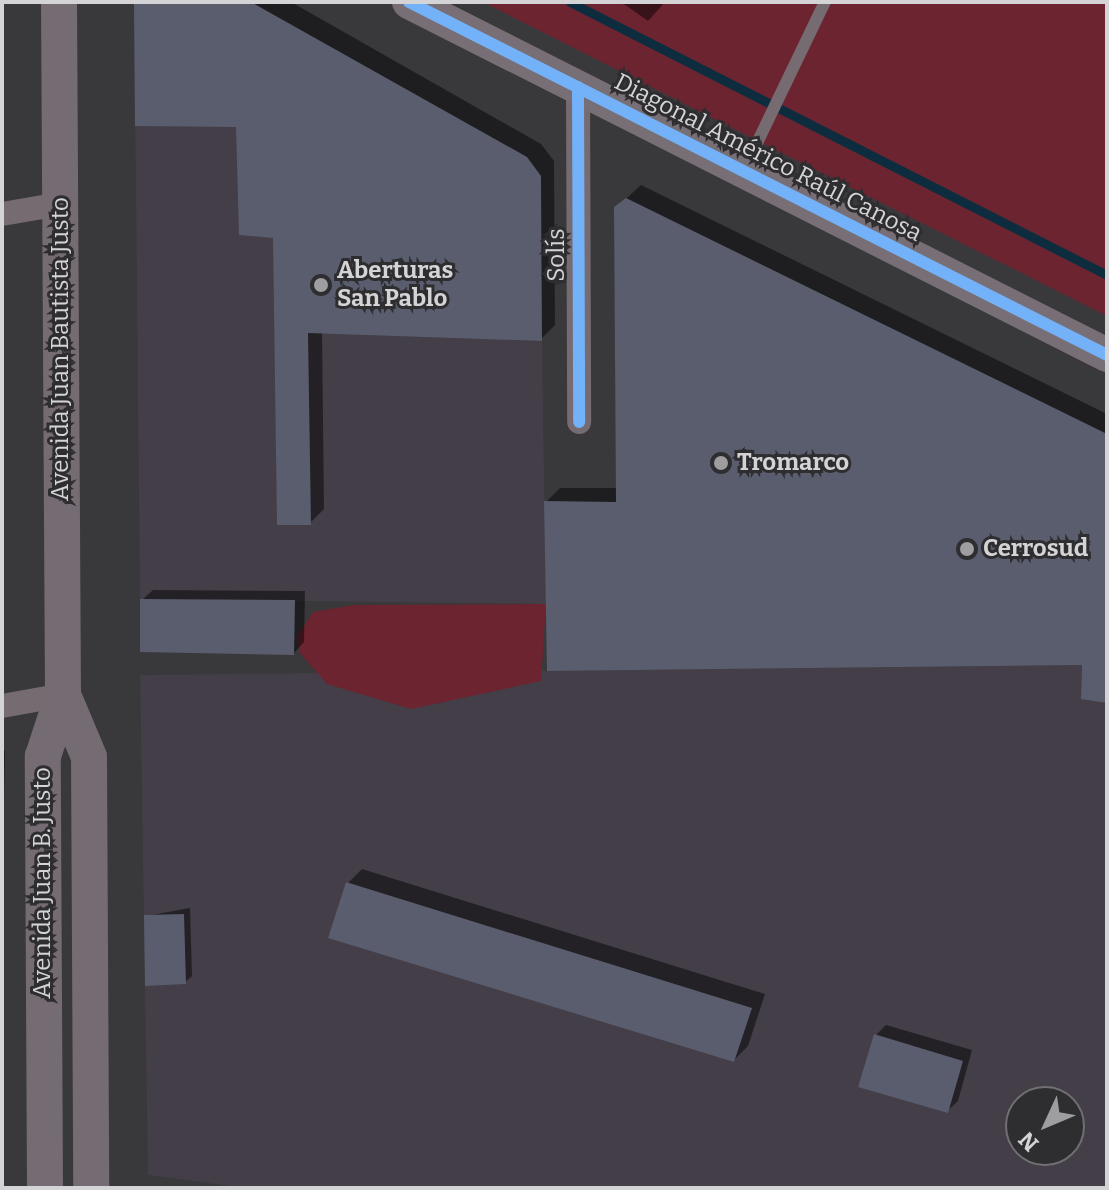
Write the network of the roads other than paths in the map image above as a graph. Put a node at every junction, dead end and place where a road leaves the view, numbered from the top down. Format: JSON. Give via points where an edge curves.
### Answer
{"nodes":[{"id":1,"x":59,"y":2,"type":"edge"},
{"id":2,"x":409,"y":2,"type":"edge"},
{"id":3,"x":825,"y":2,"type":"edge"},
{"id":4,"x":578,"y":87,"type":"junction"},
{"id":5,"x":744,"y":171,"type":"junction"},
{"id":6,"x":60,"y":204,"type":"junction"},
{"id":7,"x":2,"y":214,"type":"edge"},
{"id":8,"x":1107,"y":355,"type":"edge"},
{"id":9,"x":579,"y":422,"type":"dead end"},
{"id":10,"x":63,"y":695,"type":"junction"},
{"id":11,"x":2,"y":706,"type":"edge"},
{"id":12,"x":45,"y":1188,"type":"edge"},
{"id":13,"x":91,"y":1188,"type":"edge"}],
"edges":[{"from":1,"to":6,"type":"main road","name":"Avenida Juan Bautista Justo"},
{"from":2,"to":4,"type":"street","name":"Diagonal Américo Raúl Canosa"},
{"from":3,"to":5,"type":"lane"},
{"from":4,"to":5,"type":"street","name":"Diagonal Américo Raúl Canosa"},
{"from":4,"to":9,"type":"street","name":"Solís"},
{"from":5,"to":8,"type":"street","name":"Diagonal Américo Raúl Canosa"},
{"from":6,"to":7,"type":"street"},
{"from":6,"to":10,"type":"main road","name":"Avenida Juan Bautista Justo"},
{"from":10,"to":11,"type":"street"},
{"from":10,"to":12,"type":"main road","name":"Avenida Juan B. Justo","via":[[43,756]]},
{"from":10,"to":13,"type":"main road","name":"Avenida Juan B. Justo","via":[[89,757]]}]}
